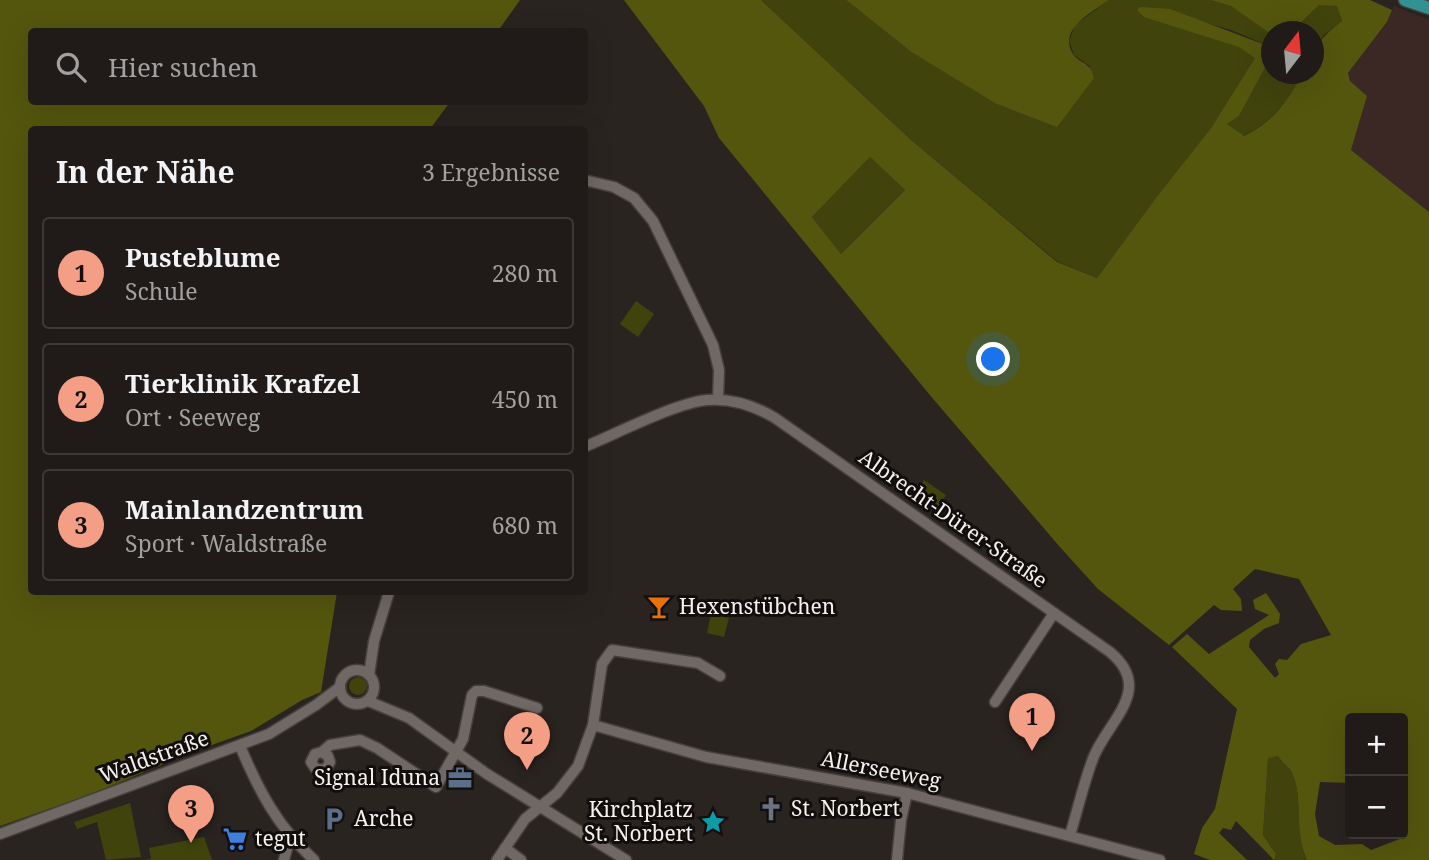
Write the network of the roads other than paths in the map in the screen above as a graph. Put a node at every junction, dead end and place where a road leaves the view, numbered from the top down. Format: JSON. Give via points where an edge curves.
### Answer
{"nodes":[{"id":1,"x":1405,"y":0,"type":"edge"},
{"id":2,"x":1429,"y":8,"type":"edge"},
{"id":3,"x":588,"y":181,"type":"edge"},
{"id":4,"x":718,"y":400,"type":"junction"},
{"id":5,"x":588,"y":445,"type":"edge"},
{"id":6,"x":387,"y":595,"type":"edge"},
{"id":7,"x":1054,"y":613,"type":"junction"},
{"id":8,"x":374,"y":641,"type":"junction"},
{"id":9,"x":356,"y":670,"type":"junction"},
{"id":10,"x":369,"y":675,"type":"junction"},
{"id":11,"x":720,"y":676,"type":"dead end"},
{"id":12,"x":340,"y":687,"type":"junction"},
{"id":13,"x":371,"y":696,"type":"junction"},
{"id":14,"x":347,"y":701,"type":"junction"},
{"id":15,"x":995,"y":702,"type":"dead end"},
{"id":16,"x":316,"y":705,"type":"junction"},
{"id":17,"x":537,"y":708,"type":"dead end"},
{"id":18,"x":593,"y":725,"type":"junction"},
{"id":19,"x":240,"y":746,"type":"junction"},
{"id":20,"x":322,"y":752,"type":"dead end"},
{"id":21,"x":456,"y":752,"type":"junction"},
{"id":22,"x":907,"y":793,"type":"junction"},
{"id":23,"x":540,"y":806,"type":"junction"},
{"id":24,"x":0,"y":834,"type":"edge"},
{"id":25,"x":1070,"y":835,"type":"junction"},
{"id":26,"x":290,"y":837,"type":"junction"},
{"id":27,"x":505,"y":848,"type":"junction"},
{"id":28,"x":623,"y":859,"type":"edge"},
{"id":29,"x":284,"y":860,"type":"edge"},
{"id":30,"x":314,"y":860,"type":"edge"},
{"id":31,"x":496,"y":860,"type":"edge"},
{"id":32,"x":521,"y":860,"type":"edge"},
{"id":33,"x":897,"y":860,"type":"edge"},
{"id":34,"x":1160,"y":860,"type":"edge"}],
"edges":[{"from":1,"to":2,"type":"main road"},
{"from":3,"to":4,"type":"street","via":[[634,198],[653,221],[713,345],[719,370]]},
{"from":4,"to":5,"type":"street","name":"Albrecht-Dürer-Straße","via":[[680,407]]},
{"from":4,"to":7,"type":"street","name":"Albrecht-Dürer-Straße","via":[[754,407],[775,418]]},
{"from":6,"to":8,"type":"street"},
{"from":7,"to":15,"type":"street"},
{"from":7,"to":25,"type":"street","name":"Albrecht-Dürer-Straße","via":[[1119,660],[1129,684],[1127,701],[1095,754]]},
{"from":8,"to":9,"type":"street"},
{"from":8,"to":10,"type":"street"},
{"from":9,"to":10,"type":"street"},
{"from":9,"to":12,"type":"street","via":[[344,677]]},
{"from":10,"to":13,"type":"street","via":[[375,685]]},
{"from":11,"to":18,"type":"street","via":[[698,663],[611,650],[603,664]]},
{"from":12,"to":14,"type":"street"},
{"from":12,"to":16,"type":"street","name":"Waldstraße"},
{"from":13,"to":14,"type":"street","via":[[357,705]]},
{"from":13,"to":21,"type":"street"},
{"from":14,"to":16,"type":"street","name":"Waldstraße"},
{"from":16,"to":19,"type":"street","name":"Waldstraße"},
{"from":17,"to":21,"type":"street","via":[[477,691]]},
{"from":18,"to":22,"type":"street","name":"Allerseeweg","via":[[706,757]]},
{"from":18,"to":23,"type":"street","via":[[578,766]]},
{"from":19,"to":24,"type":"street","name":"Waldstraße"},
{"from":19,"to":26,"type":"street","via":[[257,786]]},
{"from":20,"to":21,"type":"street","via":[[330,745],[360,740],[436,787]]},
{"from":21,"to":23,"type":"street"},
{"from":22,"to":25,"type":"street","name":"Allerseeweg"},
{"from":22,"to":33,"type":"street"},
{"from":23,"to":27,"type":"street"},
{"from":23,"to":28,"type":"street"},
{"from":25,"to":34,"type":"street","name":"Allerseeweg"},
{"from":26,"to":29,"type":"street"},
{"from":26,"to":30,"type":"street"},
{"from":27,"to":31,"type":"street"},
{"from":27,"to":32,"type":"street"}]}
